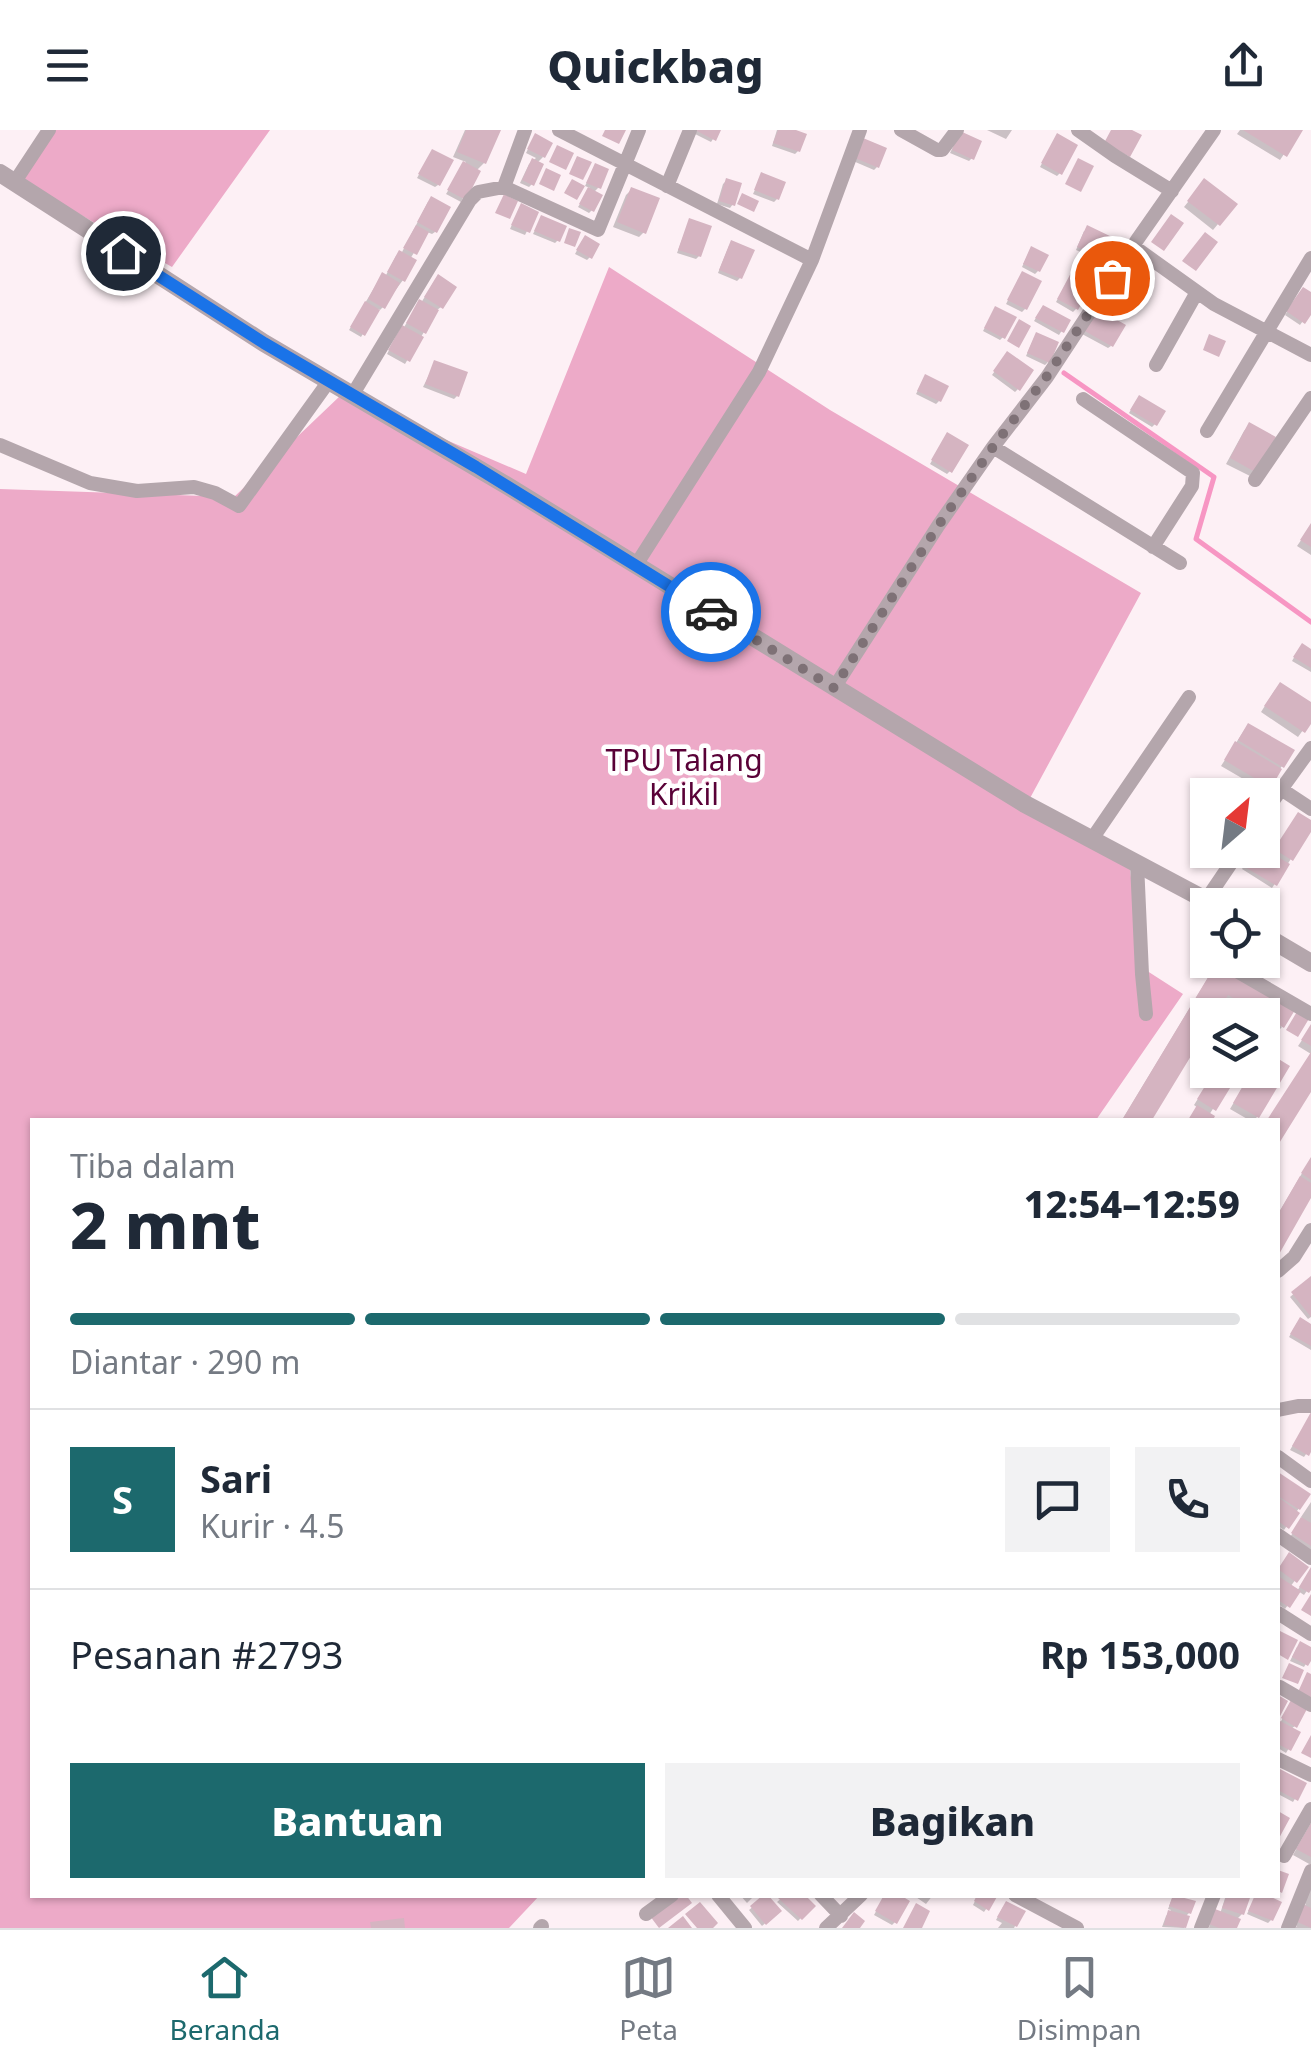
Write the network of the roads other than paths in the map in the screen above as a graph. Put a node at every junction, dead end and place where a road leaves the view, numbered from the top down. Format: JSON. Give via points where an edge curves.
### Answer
{"nodes":[{"id":1,"x":49,"y":130,"type":"edge"},
{"id":2,"x":525,"y":130,"type":"edge"},
{"id":3,"x":558,"y":130,"type":"edge"},
{"id":4,"x":639,"y":130,"type":"edge"},
{"id":5,"x":690,"y":130,"type":"edge"},
{"id":6,"x":860,"y":130,"type":"edge"},
{"id":7,"x":902,"y":130,"type":"edge"},
{"id":8,"x":957,"y":130,"type":"edge"},
{"id":9,"x":1078,"y":130,"type":"edge"},
{"id":10,"x":1214,"y":130,"type":"edge"},
{"id":11,"x":624,"y":164,"type":"junction"},
{"id":12,"x":4,"y":176,"type":"edge"},
{"id":13,"x":667,"y":186,"type":"junction"},
{"id":14,"x":504,"y":188,"type":"junction"},
{"id":15,"x":1172,"y":191,"type":"junction"},
{"id":16,"x":1133,"y":246,"type":"junction"},
{"id":17,"x":1311,"y":258,"type":"edge"},
{"id":18,"x":812,"y":260,"type":"junction"},
{"id":19,"x":1197,"y":292,"type":"junction"},
{"id":20,"x":1266,"y":332,"type":"junction"},
{"id":21,"x":1311,"y":356,"type":"edge"},
{"id":22,"x":1156,"y":366,"type":"dead end"},
{"id":23,"x":329,"y":381,"type":"junction"},
{"id":24,"x":353,"y":394,"type":"junction"},
{"id":25,"x":1311,"y":398,"type":"edge"},
{"id":26,"x":1083,"y":399,"type":"dead end"},
{"id":27,"x":1207,"y":431,"type":"dead end"},
{"id":28,"x":0,"y":445,"type":"edge"},
{"id":29,"x":993,"y":447,"type":"junction"},
{"id":30,"x":1255,"y":480,"type":"dead end"},
{"id":31,"x":1153,"y":547,"type":"junction"},
{"id":32,"x":1180,"y":563,"type":"dead end"},
{"id":33,"x":636,"y":565,"type":"junction"},
{"id":34,"x":834,"y":688,"type":"junction"},
{"id":35,"x":1189,"y":697,"type":"dead end"},
{"id":36,"x":1311,"y":748,"type":"edge"},
{"id":37,"x":1281,"y":788,"type":"joint"},
{"id":38,"x":1311,"y":809,"type":"edge"},
{"id":39,"x":1092,"y":839,"type":"junction"},
{"id":40,"x":1137,"y":863,"type":"junction"},
{"id":41,"x":1190,"y":891,"type":"edge"},
{"id":42,"x":1280,"y":945,"type":"edge"},
{"id":43,"x":1311,"y":964,"type":"edge"},
{"id":44,"x":1249,"y":978,"type":"edge"},
{"id":45,"x":1146,"y":1014,"type":"dead end"},
{"id":46,"x":1311,"y":1014,"type":"edge"},
{"id":47,"x":1311,"y":1230,"type":"edge"},
{"id":48,"x":1280,"y":1269,"type":"edge"},
{"id":49,"x":1309,"y":1405,"type":"edge"},
{"id":50,"x":1280,"y":1410,"type":"edge"},
{"id":51,"x":1280,"y":1458,"type":"edge"},
{"id":52,"x":1311,"y":1481,"type":"edge"},
{"id":53,"x":1280,"y":1536,"type":"edge"},
{"id":54,"x":1311,"y":1558,"type":"edge"},
{"id":55,"x":1280,"y":1614,"type":"edge"},
{"id":56,"x":1311,"y":1634,"type":"edge"},
{"id":57,"x":1280,"y":1687,"type":"edge"},
{"id":58,"x":1311,"y":1705,"type":"edge"},
{"id":59,"x":1280,"y":1760,"type":"edge"},
{"id":60,"x":1311,"y":1775,"type":"edge"},
{"id":61,"x":1311,"y":1809,"type":"edge"},
{"id":62,"x":1281,"y":1854,"type":"edge"},
{"id":63,"x":1311,"y":1869,"type":"edge"},
{"id":64,"x":668,"y":1898,"type":"edge"},
{"id":65,"x":720,"y":1898,"type":"edge"},
{"id":66,"x":825,"y":1898,"type":"edge"},
{"id":67,"x":857,"y":1898,"type":"edge"},
{"id":68,"x":1021,"y":1898,"type":"edge"},
{"id":69,"x":1213,"y":1898,"type":"edge"},
{"id":70,"x":646,"y":1914,"type":"dead end"},
{"id":71,"x":841,"y":1916,"type":"junction"},
{"id":72,"x":745,"y":1928,"type":"edge"},
{"id":73,"x":826,"y":1928,"type":"edge"},
{"id":74,"x":1077,"y":1928,"type":"edge"},
{"id":75,"x":1201,"y":1928,"type":"edge"},
{"id":76,"x":1288,"y":1928,"type":"edge"}],
"edges":[{"from":1,"to":12,"type":"street"},
{"from":2,"to":14,"type":"street"},
{"from":3,"to":11,"type":"street"},
{"from":4,"to":11,"type":"street"},
{"from":5,"to":13,"type":"street"},
{"from":6,"to":18,"type":"street"},
{"from":7,"to":8,"type":"street","via":[[937,150]]},
{"from":9,"to":15,"type":"street"},
{"from":10,"to":15,"type":"street"},
{"from":11,"to":13,"type":"street"},
{"from":11,"to":14,"type":"street","via":[[598,230]]},
{"from":12,"to":23,"type":"street"},
{"from":13,"to":18,"type":"street"},
{"from":14,"to":24,"type":"street","via":[[470,200]]},
{"from":15,"to":16,"type":"street"},
{"from":16,"to":19,"type":"street"},
{"from":16,"to":29,"type":"street"},
{"from":17,"to":20,"type":"street"},
{"from":18,"to":33,"type":"street","via":[[759,372]]},
{"from":19,"to":20,"type":"street"},
{"from":19,"to":22,"type":"street"},
{"from":20,"to":21,"type":"street"},
{"from":20,"to":27,"type":"street"},
{"from":23,"to":24,"type":"street"},
{"from":23,"to":28,"type":"street","via":[[239,506],[194,487],[137,491],[90,482]]},
{"from":24,"to":33,"type":"street"},
{"from":25,"to":30,"type":"street"},
{"from":26,"to":31,"type":"street","via":[[1193,473],[1192,486]]},
{"from":29,"to":31,"type":"street"},
{"from":29,"to":34,"type":"street"},
{"from":31,"to":32,"type":"street"},
{"from":33,"to":34,"type":"street"},
{"from":34,"to":39,"type":"street"},
{"from":35,"to":39,"type":"street"},
{"from":36,"to":37,"type":"street"},
{"from":37,"to":38,"type":"street"},
{"from":39,"to":40,"type":"street"},
{"from":40,"to":41,"type":"street"},
{"from":40,"to":45,"type":"street"},
{"from":42,"to":43,"type":"street"},
{"from":44,"to":46,"type":"street"},
{"from":47,"to":48,"type":"street"},
{"from":49,"to":50,"type":"street"},
{"from":51,"to":52,"type":"street"},
{"from":53,"to":54,"type":"street"},
{"from":55,"to":56,"type":"street"},
{"from":57,"to":58,"type":"street"},
{"from":59,"to":60,"type":"street"},
{"from":61,"to":62,"type":"street"},
{"from":62,"to":63,"type":"street"},
{"from":63,"to":76,"type":"street"},
{"from":64,"to":70,"type":"street"},
{"from":65,"to":72,"type":"street"},
{"from":66,"to":71,"type":"street"},
{"from":67,"to":71,"type":"street"},
{"from":68,"to":74,"type":"street"},
{"from":69,"to":75,"type":"street"},
{"from":71,"to":73,"type":"street"}]}
